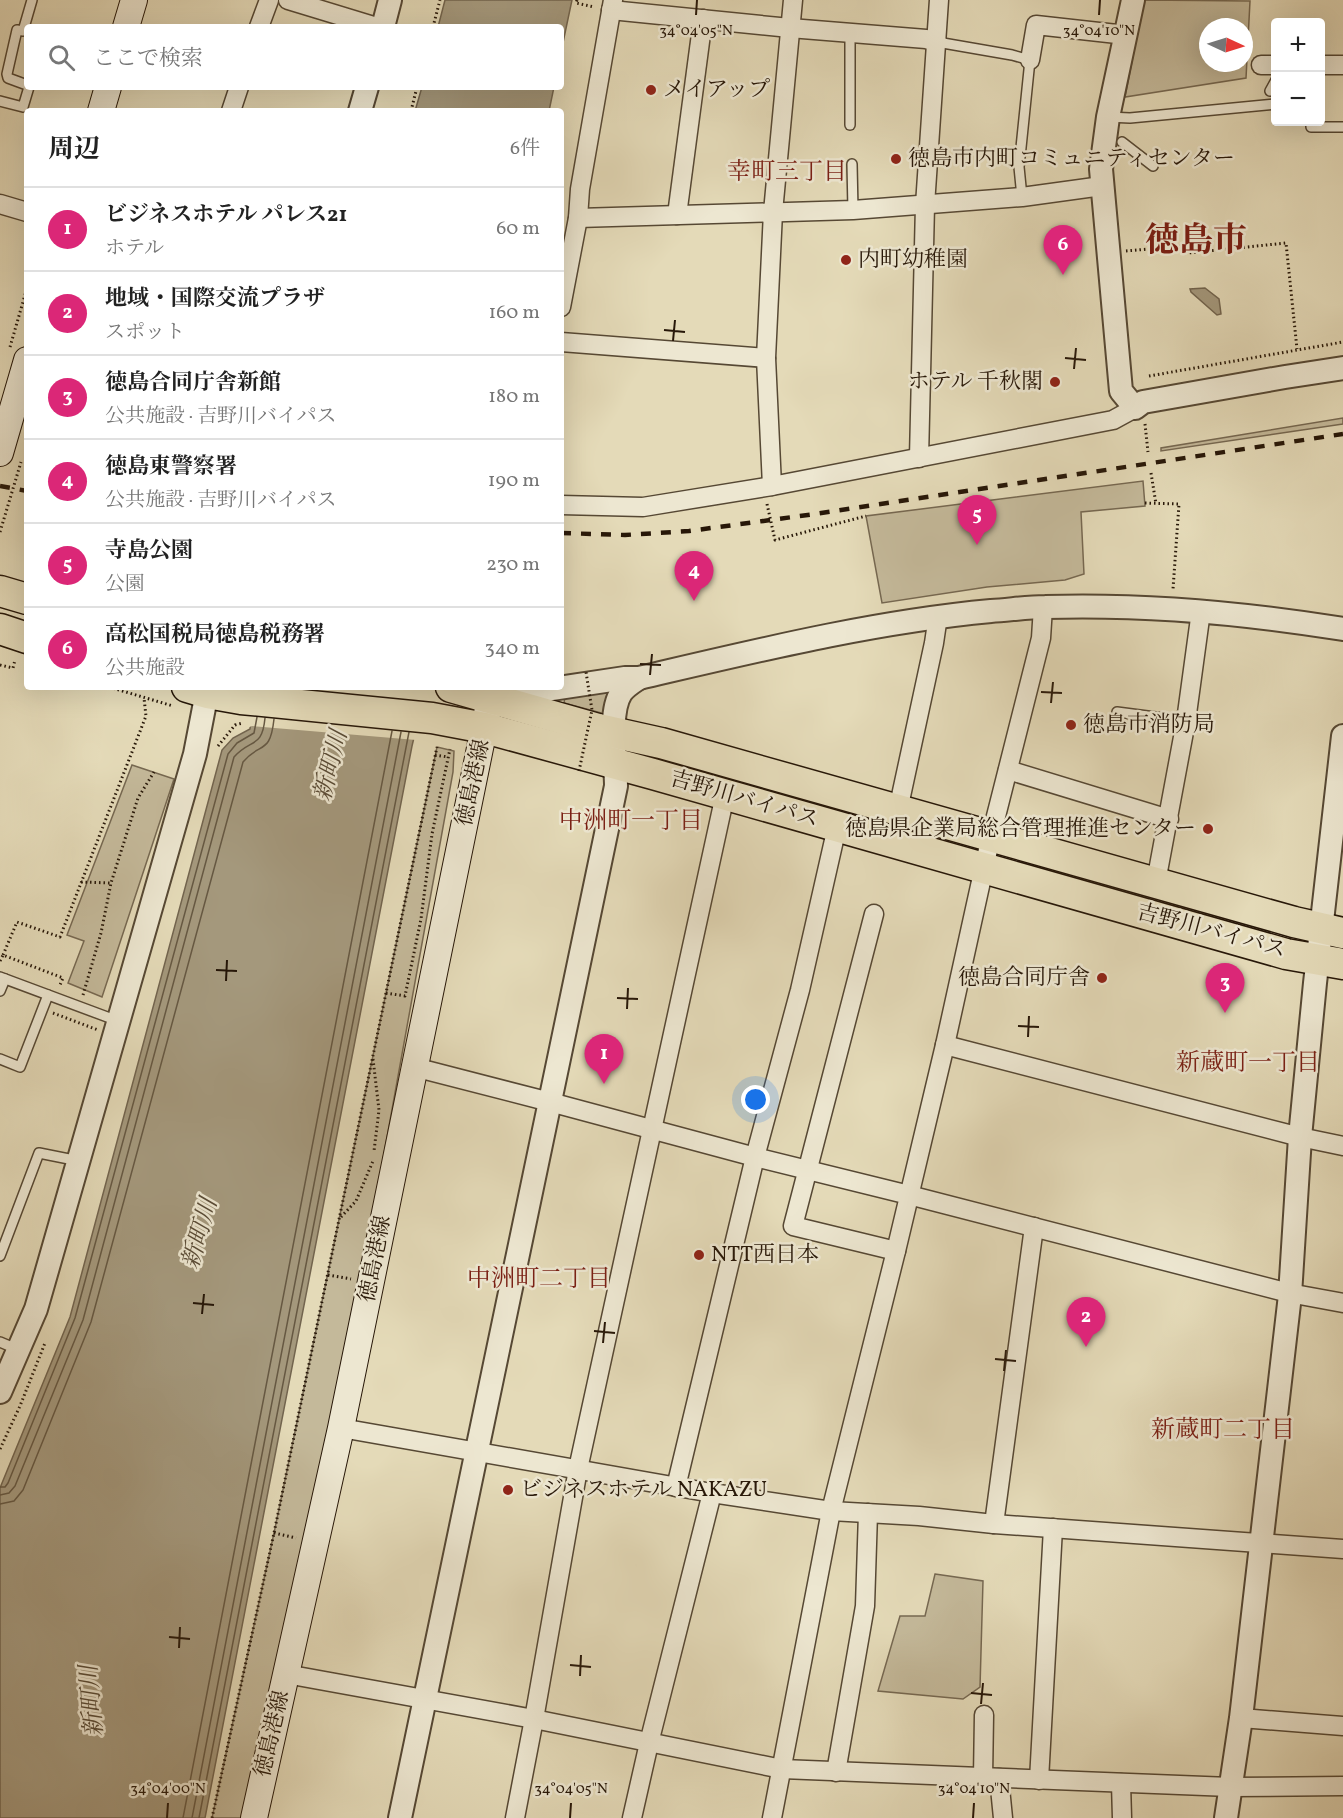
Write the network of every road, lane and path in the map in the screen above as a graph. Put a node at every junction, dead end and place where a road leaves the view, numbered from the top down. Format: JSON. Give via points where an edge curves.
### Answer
{"nodes":[{"id":1,"x":32,"y":0,"type":"edge"},
{"id":2,"x":134,"y":0,"type":"edge"},
{"id":3,"x":268,"y":0,"type":"edge"},
{"id":4,"x":288,"y":0,"type":"edge"},
{"id":5,"x":390,"y":0,"type":"edge"},
{"id":6,"x":440,"y":0,"type":"edge"},
{"id":7,"x":577,"y":0,"type":"edge"},
{"id":8,"x":793,"y":0,"type":"edge"},
{"id":9,"x":939,"y":0,"type":"edge"},
{"id":10,"x":1133,"y":0,"type":"edge"},
{"id":11,"x":612,"y":5,"type":"edge"},
{"id":12,"x":703,"y":20,"type":"junction"},
{"id":13,"x":25,"y":24,"type":"edge"},
{"id":14,"x":127,"y":24,"type":"edge"},
{"id":15,"x":261,"y":24,"type":"edge"},
{"id":16,"x":367,"y":24,"type":"edge"},
{"id":17,"x":384,"y":24,"type":"edge"},
{"id":18,"x":434,"y":24,"type":"edge"},
{"id":19,"x":24,"y":28,"type":"edge"},
{"id":20,"x":790,"y":28,"type":"junction"},
{"id":21,"x":850,"y":32,"type":"junction"},
{"id":22,"x":1126,"y":34,"type":"junction"},
{"id":23,"x":937,"y":42,"type":"junction"},
{"id":24,"x":1030,"y":60,"type":"junction"},
{"id":25,"x":1325,"y":64,"type":"edge"},
{"id":26,"x":1343,"y":64,"type":"edge"},
{"id":27,"x":24,"y":84,"type":"edge"},
{"id":28,"x":27,"y":90,"type":"edge"},
{"id":29,"x":107,"y":90,"type":"edge"},
{"id":30,"x":238,"y":90,"type":"edge"},
{"id":31,"x":366,"y":90,"type":"edge"},
{"id":32,"x":416,"y":90,"type":"edge"},
{"id":33,"x":0,"y":101,"type":"edge"},
{"id":34,"x":1271,"y":104,"type":"edge"},
{"id":35,"x":102,"y":108,"type":"edge"},
{"id":36,"x":232,"y":108,"type":"edge"},
{"id":37,"x":361,"y":108,"type":"edge"},
{"id":38,"x":412,"y":108,"type":"edge"},
{"id":39,"x":1108,"y":117,"type":"junction"},
{"id":40,"x":850,"y":125,"type":"dead end"},
{"id":41,"x":1311,"y":126,"type":"edge"},
{"id":42,"x":1343,"y":127,"type":"edge"},
{"id":43,"x":1122,"y":141,"type":"dead end"},
{"id":44,"x":852,"y":164,"type":"dead end"},
{"id":45,"x":1153,"y":166,"type":"dead end"},
{"id":46,"x":1102,"y":186,"type":"junction"},
{"id":47,"x":1022,"y":197,"type":"junction"},
{"id":48,"x":0,"y":204,"type":"edge"},
{"id":49,"x":925,"y":205,"type":"junction"},
{"id":50,"x":853,"y":210,"type":"junction"},
{"id":51,"x":24,"y":211,"type":"edge"},
{"id":52,"x":773,"y":212,"type":"junction"},
{"id":53,"x":676,"y":215,"type":"junction"},
{"id":54,"x":578,"y":218,"type":"junction"},
{"id":55,"x":1141,"y":250,"type":"dead end"},
{"id":56,"x":564,"y":291,"type":"edge"},
{"id":57,"x":24,"y":309,"type":"edge"},
{"id":58,"x":564,"y":342,"type":"edge"},
{"id":59,"x":1343,"y":342,"type":"edge"},
{"id":60,"x":1297,"y":349,"type":"junction"},
{"id":61,"x":766,"y":358,"type":"junction"},
{"id":62,"x":17,"y":359,"type":"edge"},
{"id":63,"x":1343,"y":368,"type":"edge"},
{"id":64,"x":1149,"y":376,"type":"dead end"},
{"id":65,"x":1135,"y":408,"type":"junction"},
{"id":66,"x":1145,"y":428,"type":"dead end"},
{"id":67,"x":1148,"y":452,"type":"dead end"},
{"id":68,"x":10,"y":457,"type":"edge"},
{"id":69,"x":919,"y":458,"type":"junction"},
{"id":70,"x":1151,"y":473,"type":"dead end"},
{"id":71,"x":772,"y":486,"type":"junction"},
{"id":72,"x":1145,"y":503,"type":"dead end"},
{"id":73,"x":1156,"y":504,"type":"junction"},
{"id":74,"x":564,"y":505,"type":"edge"},
{"id":75,"x":866,"y":516,"type":"dead end"},
{"id":76,"x":0,"y":532,"type":"edge"},
{"id":77,"x":0,"y":591,"type":"edge"},
{"id":78,"x":24,"y":598,"type":"edge"},
{"id":79,"x":1044,"y":607,"type":"junction"},
{"id":80,"x":1172,"y":609,"type":"junction"},
{"id":81,"x":1201,"y":611,"type":"junction"},
{"id":82,"x":938,"y":616,"type":"junction"},
{"id":83,"x":0,"y":629,"type":"edge"},
{"id":84,"x":1343,"y":629,"type":"edge"},
{"id":85,"x":21,"y":649,"type":"edge"},
{"id":86,"x":2,"y":666,"type":"edge"},
{"id":87,"x":586,"y":672,"type":"dead end"},
{"id":88,"x":639,"y":678,"type":"junction"},
{"id":89,"x":564,"y":685,"type":"edge"},
{"id":90,"x":120,"y":690,"type":"edge"},
{"id":91,"x":471,"y":690,"type":"edge"},
{"id":92,"x":518,"y":690,"type":"edge"},
{"id":93,"x":491,"y":693,"type":"edge"},
{"id":94,"x":196,"y":694,"type":"edge"},
{"id":95,"x":144,"y":697,"type":"junction"},
{"id":96,"x":1117,"y":712,"type":"dead end"},
{"id":97,"x":1186,"y":721,"type":"junction"},
{"id":98,"x":485,"y":728,"type":"junction"},
{"id":99,"x":435,"y":732,"type":"junction"},
{"id":100,"x":614,"y":732,"type":"junction"},
{"id":101,"x":1343,"y":736,"type":"edge"},
{"id":102,"x":450,"y":749,"type":"dead end"},
{"id":103,"x":435,"y":755,"type":"junction"},
{"id":104,"x":448,"y":757,"type":"junction"},
{"id":105,"x":616,"y":764,"type":"junction"},
{"id":106,"x":1008,"y":770,"type":"junction"},
{"id":107,"x":579,"y":771,"type":"dead end"},
{"id":108,"x":154,"y":772,"type":"dead end"},
{"id":109,"x":725,"y":795,"type":"junction"},
{"id":110,"x":898,"y":810,"type":"junction"},
{"id":111,"x":1169,"y":819,"type":"junction"},
{"id":112,"x":837,"y":827,"type":"junction"},
{"id":113,"x":992,"y":836,"type":"junction"},
{"id":114,"x":984,"y":868,"type":"junction"},
{"id":115,"x":81,"y":882,"type":"junction"},
{"id":116,"x":1156,"y":882,"type":"junction"},
{"id":117,"x":111,"y":883,"type":"junction"},
{"id":118,"x":874,"y":914,"type":"dead end"},
{"id":119,"x":1332,"y":930,"type":"edge"},
{"id":120,"x":3,"y":955,"type":"junction"},
{"id":121,"x":0,"y":962,"type":"edge"},
{"id":122,"x":1330,"y":962,"type":"edge"},
{"id":123,"x":2,"y":978,"type":"edge"},
{"id":124,"x":68,"y":989,"type":"dead end"},
{"id":125,"x":0,"y":991,"type":"edge"},
{"id":126,"x":75,"y":992,"type":"dead end"},
{"id":127,"x":385,"y":993,"type":"junction"},
{"id":128,"x":48,"y":995,"type":"junction"},
{"id":129,"x":83,"y":995,"type":"junction"},
{"id":130,"x":92,"y":998,"type":"dead end"},
{"id":131,"x":50,"y":1012,"type":"dead end"},
{"id":132,"x":109,"y":1026,"type":"junction"},
{"id":133,"x":945,"y":1045,"type":"junction"},
{"id":134,"x":373,"y":1054,"type":"junction"},
{"id":135,"x":0,"y":1059,"type":"edge"},
{"id":136,"x":414,"y":1067,"type":"junction"},
{"id":137,"x":550,"y":1102,"type":"junction"},
{"id":138,"x":653,"y":1129,"type":"junction"},
{"id":139,"x":1300,"y":1137,"type":"junction"},
{"id":140,"x":1343,"y":1146,"type":"edge"},
{"id":141,"x":754,"y":1157,"type":"junction"},
{"id":142,"x":79,"y":1161,"type":"junction"},
{"id":143,"x":808,"y":1171,"type":"junction"},
{"id":144,"x":909,"y":1195,"type":"junction"},
{"id":145,"x":339,"y":1218,"type":"junction"},
{"id":146,"x":1034,"y":1227,"type":"junction"},
{"id":147,"x":896,"y":1251,"type":"junction"},
{"id":148,"x":0,"y":1256,"type":"edge"},
{"id":149,"x":328,"y":1275,"type":"junction"},
{"id":150,"x":356,"y":1280,"type":"dead end"},
{"id":151,"x":1289,"y":1293,"type":"junction"},
{"id":152,"x":1343,"y":1303,"type":"edge"},
{"id":153,"x":10,"y":1346,"type":"edge"},
{"id":154,"x":0,"y":1392,"type":"edge"},
{"id":155,"x":20,"y":1406,"type":"dead end"},
{"id":156,"x":341,"y":1428,"type":"junction"},
{"id":157,"x":0,"y":1449,"type":"edge"},
{"id":158,"x":477,"y":1452,"type":"junction"},
{"id":159,"x":578,"y":1468,"type":"junction"},
{"id":160,"x":676,"y":1487,"type":"junction"},
{"id":161,"x":712,"y":1493,"type":"junction"},
{"id":162,"x":831,"y":1511,"type":"junction"},
{"id":163,"x":868,"y":1514,"type":"junction"},
{"id":164,"x":994,"y":1524,"type":"junction"},
{"id":165,"x":1053,"y":1528,"type":"junction"},
{"id":166,"x":274,"y":1533,"type":"junction"},
{"id":167,"x":300,"y":1539,"type":"dead end"},
{"id":168,"x":1262,"y":1543,"type":"junction"},
{"id":169,"x":1343,"y":1549,"type":"edge"},
{"id":170,"x":286,"y":1674,"type":"junction"},
{"id":171,"x":424,"y":1700,"type":"junction"},
{"id":172,"x":984,"y":1715,"type":"dead end"},
{"id":173,"x":534,"y":1719,"type":"junction"},
{"id":174,"x":1241,"y":1719,"type":"junction"},
{"id":175,"x":1343,"y":1726,"type":"edge"},
{"id":176,"x":649,"y":1743,"type":"junction"},
{"id":177,"x":782,"y":1769,"type":"junction"},
{"id":178,"x":836,"y":1772,"type":"junction"},
{"id":179,"x":991,"y":1778,"type":"junction"},
{"id":180,"x":1039,"y":1780,"type":"junction"},
{"id":181,"x":1121,"y":1783,"type":"junction"},
{"id":182,"x":1343,"y":1786,"type":"edge"},
{"id":183,"x":1230,"y":1788,"type":"junction"},
{"id":184,"x":213,"y":1818,"type":"edge"},
{"id":185,"x":254,"y":1818,"type":"edge"},
{"id":186,"x":400,"y":1818,"type":"edge"},
{"id":187,"x":514,"y":1818,"type":"edge"},
{"id":188,"x":632,"y":1818,"type":"edge"},
{"id":189,"x":772,"y":1818,"type":"edge"},
{"id":190,"x":1003,"y":1818,"type":"edge"},
{"id":191,"x":1122,"y":1818,"type":"edge"},
{"id":192,"x":1226,"y":1818,"type":"edge"}],
"edges":[{"from":1,"to":13,"type":"lane"},
{"from":2,"to":14,"type":"main road"},
{"from":3,"to":15,"type":"street"},
{"from":4,"to":16,"type":"street"},
{"from":5,"to":17,"type":"street"},
{"from":6,"to":18,"type":"path"},
{"from":7,"to":11,"type":"path","via":[[576,3]]},
{"from":8,"to":20,"type":"street"},
{"from":9,"to":23,"type":"street"},
{"from":10,"to":22,"type":"street"},
{"from":11,"to":12,"type":"street"},
{"from":11,"to":54,"type":"street"},
{"from":12,"to":20,"type":"street"},
{"from":12,"to":53,"type":"street"},
{"from":19,"to":27,"type":"lane","via":[[17,30],[7,74]]},
{"from":20,"to":21,"type":"street"},
{"from":20,"to":52,"type":"street"},
{"from":21,"to":23,"type":"street"},
{"from":21,"to":40,"type":"lane"},
{"from":22,"to":24,"type":"street","via":[[1036,25]]},
{"from":22,"to":39,"type":"street"},
{"from":23,"to":24,"type":"lane"},
{"from":23,"to":49,"type":"street"},
{"from":24,"to":47,"type":"lane","via":[[1019,167]]},
{"from":25,"to":26,"type":"street"},
{"from":28,"to":33,"type":"lane","via":[[23,107]]},
{"from":29,"to":35,"type":"main road"},
{"from":30,"to":36,"type":"street"},
{"from":31,"to":37,"type":"street"},
{"from":32,"to":38,"type":"path"},
{"from":34,"to":39,"type":"lane"},
{"from":39,"to":46,"type":"street","via":[[1101,160]]},
{"from":41,"to":42,"type":"lane"},
{"from":43,"to":45,"type":"lane"},
{"from":44,"to":50,"type":"lane"},
{"from":46,"to":47,"type":"street"},
{"from":46,"to":65,"type":"street","via":[[1121,391]]},
{"from":47,"to":49,"type":"street"},
{"from":48,"to":51,"type":"street"},
{"from":49,"to":50,"type":"street"},
{"from":49,"to":69,"type":"street"},
{"from":50,"to":52,"type":"street"},
{"from":52,"to":53,"type":"street"},
{"from":52,"to":61,"type":"street"},
{"from":53,"to":54,"type":"street"},
{"from":54,"to":56,"type":"street"},
{"from":55,"to":60,"type":"path","via":[[1183,246],[1188,253],[1286,243]]},
{"from":57,"to":62,"type":"path"},
{"from":58,"to":61,"type":"street"},
{"from":59,"to":60,"type":"path"},
{"from":60,"to":64,"type":"path"},
{"from":61,"to":71,"type":"street"},
{"from":62,"to":68,"type":"main road"},
{"from":63,"to":65,"type":"street","via":[[1143,402]]},
{"from":65,"to":69,"type":"street","via":[[1113,420]]},
{"from":66,"to":67,"type":"path"},
{"from":68,"to":76,"type":"path"},
{"from":69,"to":71,"type":"street"},
{"from":70,"to":73,"type":"path"},
{"from":71,"to":74,"type":"street","via":[[643,507]]},
{"from":71,"to":75,"type":"path","via":[[765,499],[775,540]]},
{"from":72,"to":73,"type":"path"},
{"from":73,"to":80,"type":"path","via":[[1179,504]]},
{"from":77,"to":78,"type":"highway"},
{"from":79,"to":80,"type":"street"},
{"from":79,"to":82,"type":"street"},
{"from":79,"to":106,"type":"street","via":[[1041,638]]},
{"from":80,"to":81,"type":"street"},
{"from":81,"to":84,"type":"street"},
{"from":81,"to":97,"type":"street"},
{"from":82,"to":88,"type":"street"},
{"from":82,"to":110,"type":"street"},
{"from":83,"to":85,"type":"highway"},
{"from":85,"to":86,"type":"path","via":[[13,668]]},
{"from":87,"to":107,"type":"path","bridge":true,"via":[[592,710]]},
{"from":88,"to":89,"type":"street"},
{"from":88,"to":100,"type":"street","via":[[620,694]]},
{"from":90,"to":95,"type":"path"},
{"from":91,"to":93,"type":"highway","name":"吉野川バイパス"},
{"from":92,"to":93,"type":"street"},
{"from":93,"to":98,"type":"main road","name":"徳島港線"},
{"from":93,"to":100,"type":"highway","name":"吉野川バイパス"},
{"from":94,"to":95,"type":"path"},
{"from":94,"to":99,"type":"highway","name":"吉野川バイパス"},
{"from":94,"to":132,"type":"street","via":[[195,754]]},
{"from":95,"to":115,"type":"path","via":[[146,716]]},
{"from":96,"to":97,"type":"lane"},
{"from":97,"to":111,"type":"street"},
{"from":98,"to":99,"type":"highway","name":"吉野川バイパス"},
{"from":98,"to":105,"type":"highway","name":"吉野川バイパス"},
{"from":98,"to":136,"type":"main road","name":"徳島港線"},
{"from":99,"to":103,"type":"path"},
{"from":100,"to":105,"type":"street"},
{"from":100,"to":110,"type":"highway","name":"吉野川バイパス"},
{"from":101,"to":119,"type":"street"},
{"from":102,"to":104,"type":"path"},
{"from":103,"to":104,"type":"path"},
{"from":103,"to":127,"type":"path"},
{"from":104,"to":127,"type":"path","via":[[405,996]]},
{"from":105,"to":109,"type":"highway","name":"吉野川バイパス"},
{"from":105,"to":137,"type":"street","via":[[616,786]]},
{"from":106,"to":111,"type":"street"},
{"from":106,"to":113,"type":"street"},
{"from":108,"to":117,"type":"path","via":[[138,798]]},
{"from":109,"to":112,"type":"highway","name":"吉野川バイパス"},
{"from":109,"to":138,"type":"street"},
{"from":110,"to":113,"type":"highway","name":"吉野川バイパス"},
{"from":111,"to":116,"type":"street"},
{"from":112,"to":114,"type":"highway","name":"吉野川バイパス"},
{"from":112,"to":141,"type":"street","via":[[800,990]]},
{"from":113,"to":114,"type":"street"},
{"from":113,"to":116,"type":"highway","name":"吉野川バイパス"},
{"from":114,"to":122,"type":"highway","name":"吉野川バイパス","via":[[1286,954]]},
{"from":114,"to":133,"type":"street"},
{"from":115,"to":117,"type":"path"},
{"from":115,"to":120,"type":"path","via":[[60,937],[17,921]]},
{"from":116,"to":119,"type":"highway","name":"吉野川バイパス"},
{"from":117,"to":129,"type":"path"},
{"from":118,"to":143,"type":"street"},
{"from":119,"to":122,"type":"street"},
{"from":120,"to":121,"type":"path"},
{"from":120,"to":124,"type":"path","via":[[63,978],[60,986]]},
{"from":122,"to":139,"type":"street"},
{"from":123,"to":125,"type":"lane"},
{"from":123,"to":128,"type":"lane"},
{"from":126,"to":129,"type":"path"},
{"from":127,"to":134,"type":"path"},
{"from":128,"to":132,"type":"lane"},
{"from":128,"to":135,"type":"lane","via":[[20,1067]]},
{"from":129,"to":130,"type":"path"},
{"from":131,"to":132,"type":"path"},
{"from":132,"to":142,"type":"street"},
{"from":133,"to":139,"type":"street"},
{"from":133,"to":144,"type":"street"},
{"from":134,"to":145,"type":"path"},
{"from":134,"to":145,"type":"path","via":[[379,1110],[373,1159],[356,1201]]},
{"from":136,"to":137,"type":"street"},
{"from":136,"to":156,"type":"main road","name":"徳島港線"},
{"from":137,"to":138,"type":"street"},
{"from":137,"to":158,"type":"street"},
{"from":138,"to":141,"type":"street"},
{"from":138,"to":159,"type":"street"},
{"from":139,"to":140,"type":"street"},
{"from":139,"to":151,"type":"street"},
{"from":141,"to":143,"type":"street"},
{"from":141,"to":160,"type":"street"},
{"from":142,"to":148,"type":"lane","via":[[39,1153]]},
{"from":142,"to":153,"type":"street","via":[[36,1309]]},
{"from":143,"to":144,"type":"street"},
{"from":143,"to":147,"type":"street","via":[[793,1226]]},
{"from":144,"to":146,"type":"street"},
{"from":144,"to":147,"type":"street"},
{"from":145,"to":149,"type":"path"},
{"from":146,"to":151,"type":"street"},
{"from":146,"to":164,"type":"street"},
{"from":147,"to":162,"type":"street"},
{"from":149,"to":150,"type":"path"},
{"from":149,"to":166,"type":"path"},
{"from":151,"to":152,"type":"street"},
{"from":151,"to":168,"type":"street"},
{"from":153,"to":154,"type":"street"},
{"from":155,"to":157,"type":"path"},
{"from":156,"to":158,"type":"street"},
{"from":156,"to":170,"type":"main road","name":"徳島港線"},
{"from":158,"to":159,"type":"street"},
{"from":158,"to":171,"type":"street"},
{"from":159,"to":160,"type":"street"},
{"from":159,"to":173,"type":"street"},
{"from":160,"to":161,"type":"street"},
{"from":161,"to":162,"type":"street"},
{"from":161,"to":176,"type":"street"},
{"from":162,"to":163,"type":"street"},
{"from":162,"to":177,"type":"street"},
{"from":163,"to":164,"type":"street"},
{"from":163,"to":178,"type":"street","via":[[865,1606]]},
{"from":164,"to":165,"type":"street"},
{"from":165,"to":168,"type":"street"},
{"from":165,"to":180,"type":"street"},
{"from":166,"to":167,"type":"path"},
{"from":166,"to":184,"type":"path"},
{"from":168,"to":169,"type":"street"},
{"from":168,"to":174,"type":"street"},
{"from":170,"to":171,"type":"street"},
{"from":170,"to":185,"type":"main road","name":"徳島港線"},
{"from":171,"to":173,"type":"street"},
{"from":171,"to":186,"type":"street"},
{"from":172,"to":179,"type":"street"},
{"from":173,"to":176,"type":"street"},
{"from":173,"to":187,"type":"street"},
{"from":174,"to":175,"type":"street"},
{"from":174,"to":183,"type":"street"},
{"from":176,"to":177,"type":"street"},
{"from":176,"to":188,"type":"street"},
{"from":177,"to":178,"type":"street"},
{"from":177,"to":189,"type":"street"},
{"from":178,"to":179,"type":"street"},
{"from":179,"to":180,"type":"street"},
{"from":179,"to":190,"type":"street"},
{"from":180,"to":181,"type":"street"},
{"from":181,"to":183,"type":"street"},
{"from":181,"to":191,"type":"street"},
{"from":182,"to":183,"type":"street"},
{"from":183,"to":192,"type":"street"}]}
